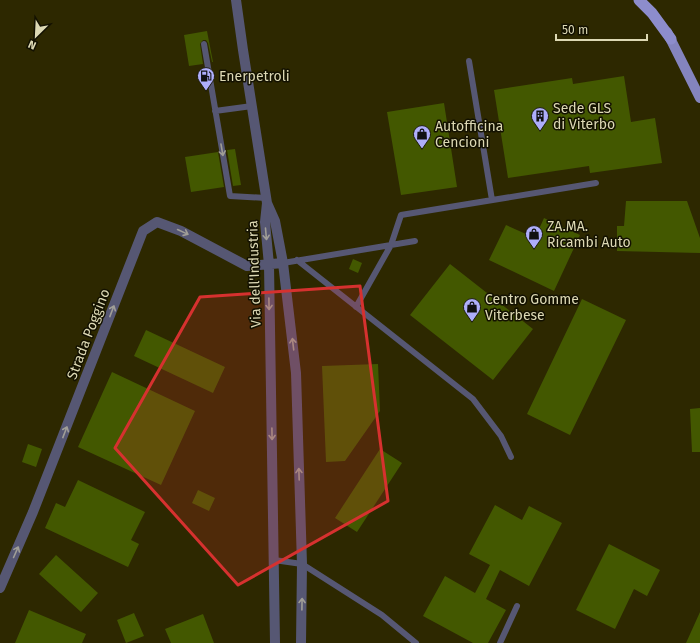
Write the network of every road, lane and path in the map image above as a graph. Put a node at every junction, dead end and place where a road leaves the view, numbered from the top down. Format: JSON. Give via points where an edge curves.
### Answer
{"nodes":[{"id":1,"x":236,"y":0,"type":"edge"},
{"id":2,"x":639,"y":0,"type":"edge"},
{"id":3,"x":646,"y":0,"type":"edge"},
{"id":4,"x":671,"y":39,"type":"junction"},
{"id":5,"x":204,"y":44,"type":"dead end"},
{"id":6,"x":469,"y":61,"type":"dead end"},
{"id":7,"x":700,"y":98,"type":"edge"},
{"id":8,"x":252,"y":106,"type":"junction"},
{"id":9,"x":215,"y":111,"type":"junction"},
{"id":10,"x":596,"y":183,"type":"dead end"},
{"id":11,"x":492,"y":200,"type":"junction"},
{"id":12,"x":267,"y":201,"type":"junction"},
{"id":13,"x":415,"y":241,"type":"dead end"},
{"id":14,"x":391,"y":245,"type":"junction"},
{"id":15,"x":297,"y":260,"type":"junction"},
{"id":16,"x":283,"y":263,"type":"junction"},
{"id":17,"x":269,"y":265,"type":"junction"},
{"id":18,"x":356,"y":307,"type":"junction"},
{"id":19,"x":511,"y":457,"type":"dead end"},
{"id":20,"x":274,"y":560,"type":"junction"},
{"id":21,"x":302,"y":564,"type":"junction"},
{"id":22,"x":0,"y":588,"type":"edge"},
{"id":23,"x":517,"y":606,"type":"dead end"},
{"id":24,"x":275,"y":643,"type":"edge"},
{"id":25,"x":301,"y":643,"type":"edge"},
{"id":26,"x":416,"y":643,"type":"edge"},
{"id":27,"x":500,"y":643,"type":"edge"}],
"edges":[{"from":1,"to":8,"type":"street"},
{"from":2,"to":4,"type":"highway"},
{"from":3,"to":4,"type":"main road"},
{"from":4,"to":7,"type":"main road"},
{"from":5,"to":9,"type":"lane"},
{"from":6,"to":11,"type":"lane"},
{"from":8,"to":9,"type":"lane"},
{"from":8,"to":12,"type":"street"},
{"from":9,"to":12,"type":"lane","one_way":true,"via":[[230,196]]},
{"from":10,"to":11,"type":"lane"},
{"from":11,"to":14,"type":"lane","via":[[401,215]]},
{"from":12,"to":16,"type":"street","name":"Via dell'Industria","via":[[275,221]]},
{"from":12,"to":17,"type":"street","name":"Via dell'Industria","one_way":true,"via":[[265,222]]},
{"from":13,"to":14,"type":"lane"},
{"from":14,"to":15,"type":"lane"},
{"from":14,"to":18,"type":"lane"},
{"from":15,"to":16,"type":"lane"},
{"from":15,"to":18,"type":"lane"},
{"from":16,"to":17,"type":"street","name":"Strada Poggino"},
{"from":21,"to":16,"type":"street","name":"Via dell'Industria","one_way":true,"via":[[296,373]]},
{"from":17,"to":20,"type":"street","name":"Via dell'Industria","one_way":true},
{"from":22,"to":17,"type":"street","name":"Strada Poggino","one_way":true,"via":[[33,512],[143,231],[157,222],[181,231],[247,266]]},
{"from":18,"to":19,"type":"lane","via":[[474,399],[501,436]]},
{"from":20,"to":21,"type":"lane"},
{"from":20,"to":24,"type":"street","name":"Via dell'Industria"},
{"from":25,"to":21,"type":"street","name":"Via dell'Industria","one_way":true},
{"from":21,"to":26,"type":"lane","via":[[382,615]]},
{"from":23,"to":27,"type":"lane"}]}
